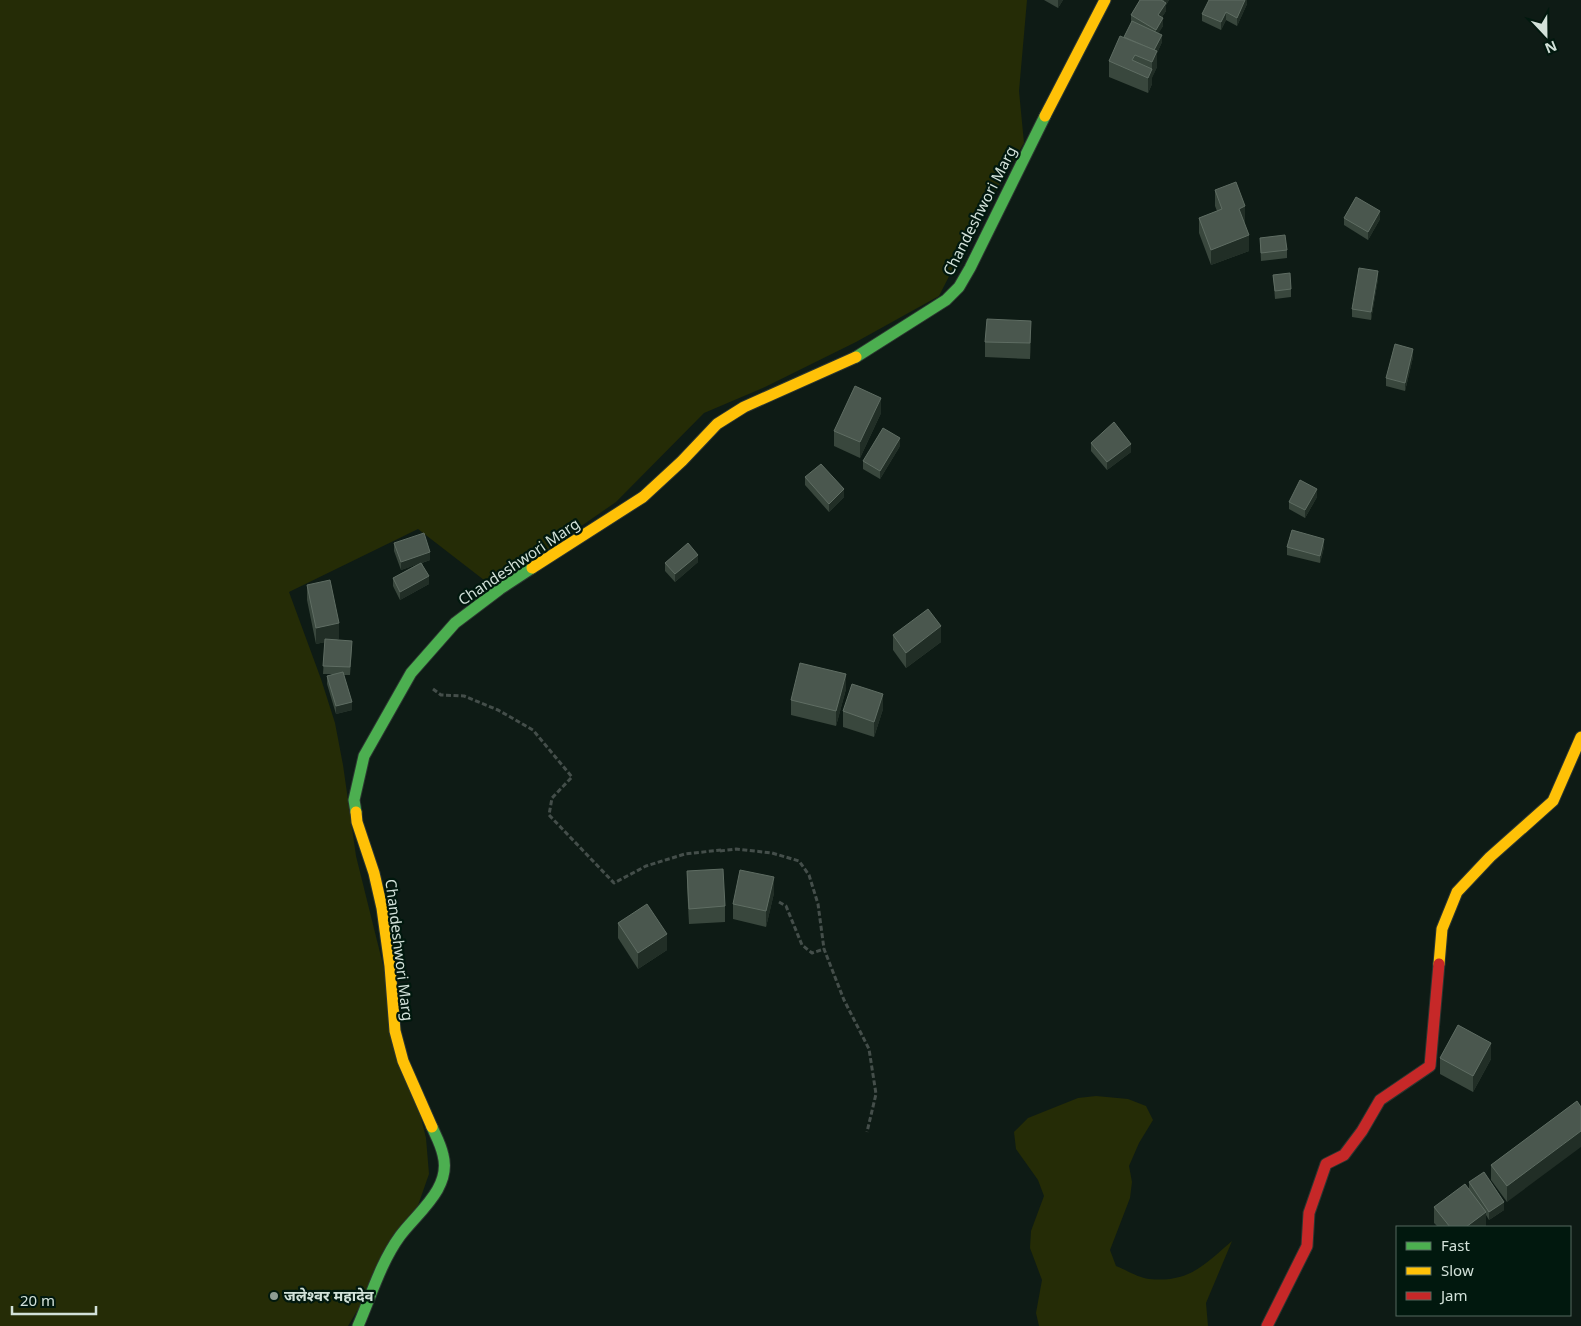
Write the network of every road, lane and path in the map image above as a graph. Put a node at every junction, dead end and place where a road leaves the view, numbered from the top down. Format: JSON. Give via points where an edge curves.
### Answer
{"nodes":[{"id":1,"x":1105,"y":0,"type":"edge"},
{"id":2,"x":411,"y":674,"type":"junction"},
{"id":3,"x":1581,"y":737,"type":"edge"},
{"id":4,"x":721,"y":850,"type":"dead end"},
{"id":5,"x":688,"y":854,"type":"dead end"},
{"id":6,"x":779,"y":902,"type":"dead end"},
{"id":7,"x":824,"y":949,"type":"junction"},
{"id":8,"x":867,"y":1132,"type":"dead end"},
{"id":9,"x":358,"y":1326,"type":"edge"},
{"id":10,"x":1267,"y":1326,"type":"edge"}],
"edges":[{"from":1,"to":2,"type":"main road","name":"Chandeshwori Marg","via":[[970,268],[946,300],[855,358],[744,407],[716,424],[643,496],[500,589],[455,623]]},
{"from":2,"to":4,"type":"path","via":[[441,694],[464,696],[533,730],[572,777],[552,798],[549,815],[614,883],[646,866],[685,854]]},
{"from":2,"to":9,"type":"main road","name":"Chandeshwori Marg","via":[[364,756],[354,800],[382,908],[395,1031],[403,1061],[444,1157],[443,1176],[431,1198],[400,1236]]},
{"from":3,"to":10,"type":"main road","via":[[1553,801],[1490,857],[1457,892],[1442,928],[1430,1066],[1380,1100],[1344,1155],[1326,1164],[1309,1213],[1307,1246]]},
{"from":5,"to":7,"type":"path","via":[[736,849],[772,853],[799,861],[809,875],[816,897]]},
{"from":6,"to":7,"type":"path","via":[[786,906],[802,945],[812,953]]},
{"from":7,"to":8,"type":"path","via":[[844,1000],[869,1049],[876,1094]]}]}
